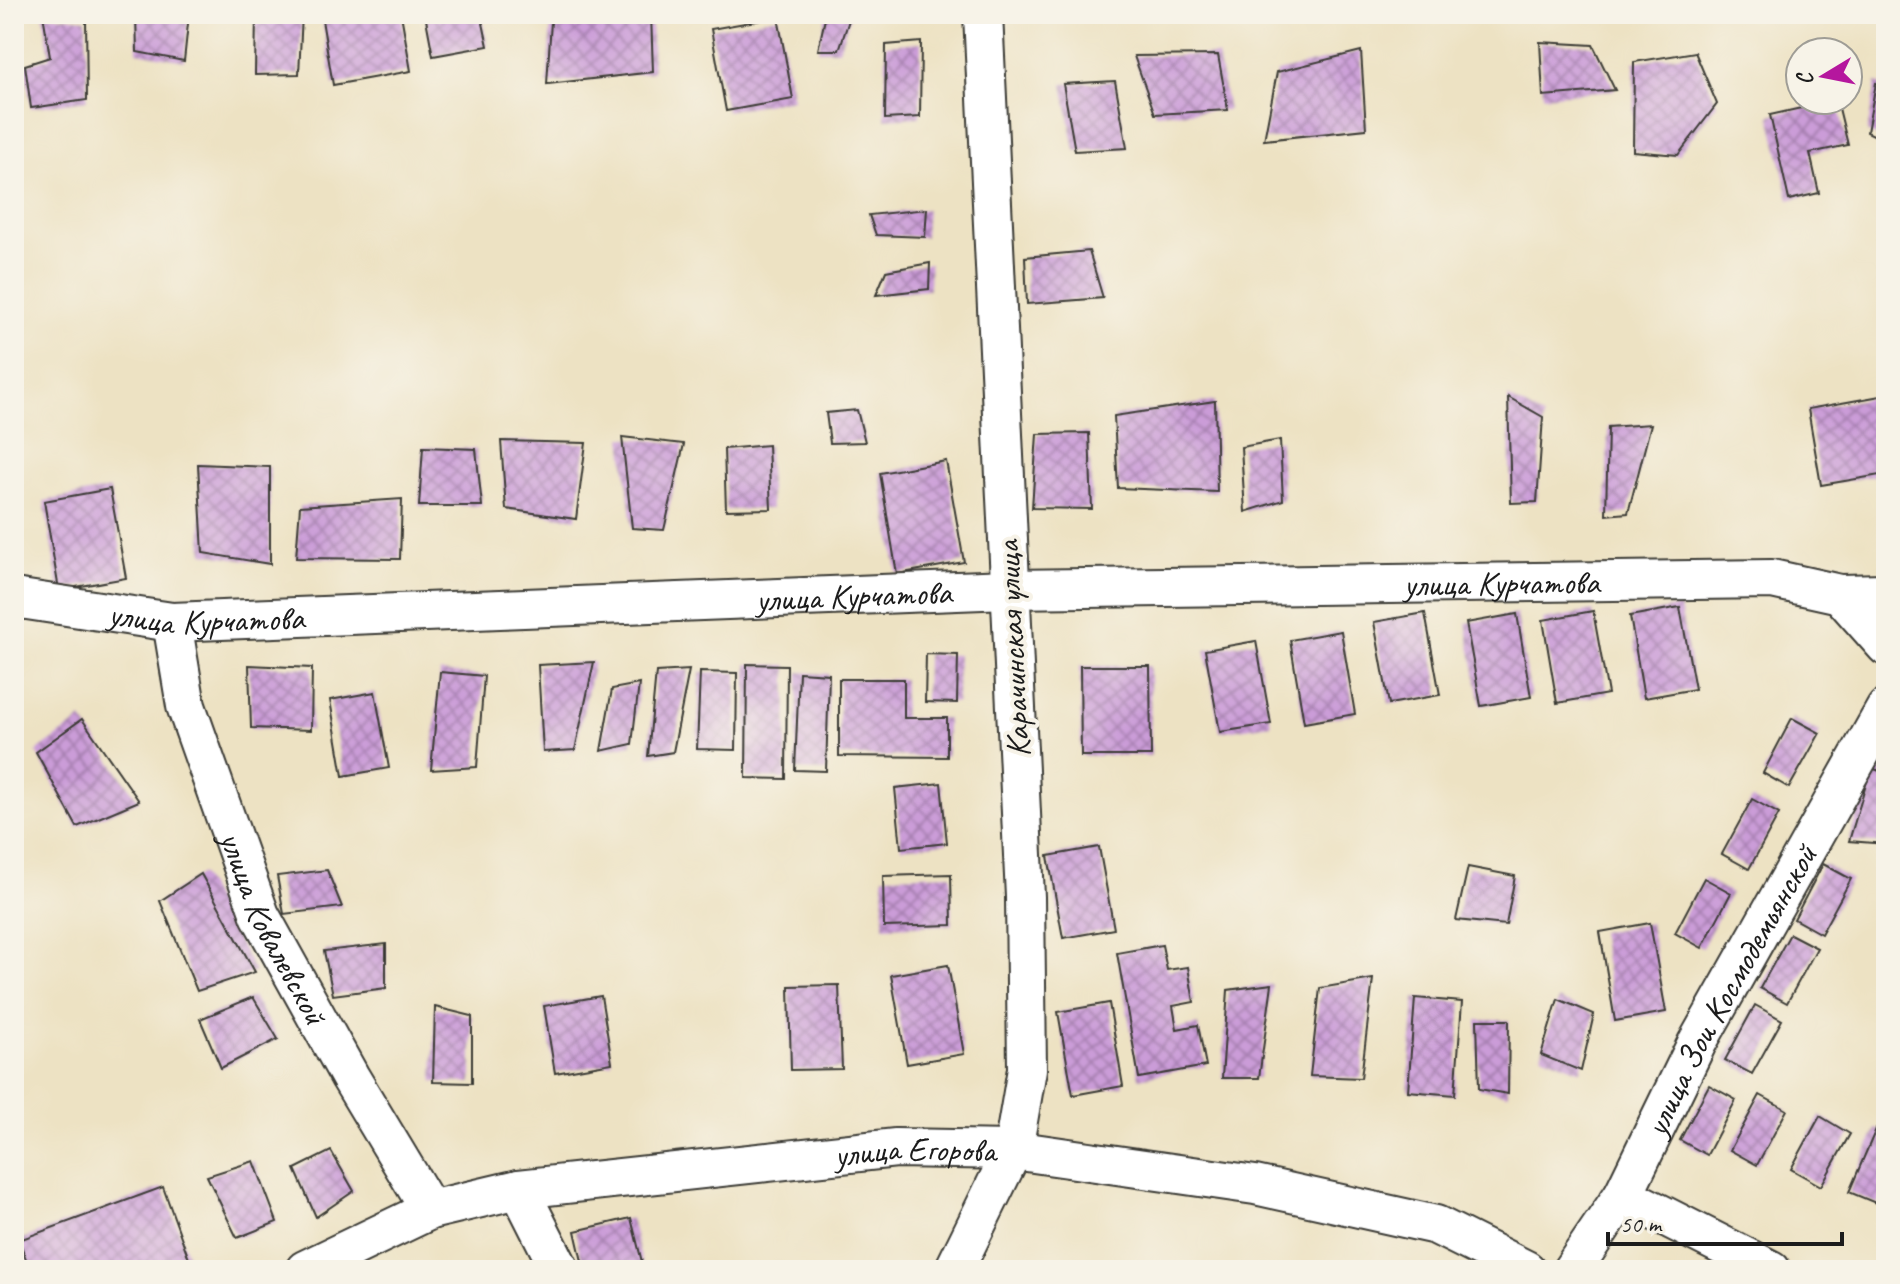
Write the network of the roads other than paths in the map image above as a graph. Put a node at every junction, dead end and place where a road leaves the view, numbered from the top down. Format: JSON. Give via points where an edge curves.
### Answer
{"nodes":[{"id":1,"x":983,"y":14,"type":"edge"},
{"id":2,"x":1008,"y":589,"type":"junction"},
{"id":3,"x":1886,"y":593,"type":"edge"},
{"id":4,"x":1840,"y":594,"type":"junction"},
{"id":5,"x":14,"y":598,"type":"edge"},
{"id":6,"x":172,"y":622,"type":"junction"},
{"id":7,"x":1886,"y":646,"type":"edge"},
{"id":8,"x":1886,"y":708,"type":"edge"},
{"id":9,"x":1013,"y":1150,"type":"junction"},
{"id":10,"x":519,"y":1189,"type":"junction"},
{"id":11,"x":1623,"y":1195,"type":"junction"},
{"id":12,"x":430,"y":1210,"type":"junction"},
{"id":13,"x":305,"y":1270,"type":"edge"},
{"id":14,"x":560,"y":1270,"type":"edge"},
{"id":15,"x":954,"y":1270,"type":"edge"},
{"id":16,"x":1526,"y":1270,"type":"edge"},
{"id":17,"x":1572,"y":1270,"type":"edge"},
{"id":18,"x":1771,"y":1270,"type":"edge"}],
"edges":[{"from":1,"to":2,"type":"street","name":"Карачинская улица"},
{"from":2,"to":4,"type":"street","name":"улица Курчатова","via":[[1772,579]]},
{"from":2,"to":6,"type":"street","name":"улица Курчатова"},
{"from":2,"to":9,"type":"street","name":"Карачинская улица","via":[[1025,897],[1027,1069]]},
{"from":3,"to":4,"type":"street","name":"улица Курчатова"},
{"from":4,"to":7,"type":"street"},
{"from":5,"to":6,"type":"street","name":"улица Курчатова"},
{"from":6,"to":12,"type":"street","name":"улица Ковалевской","via":[[186,706],[260,915]]},
{"from":8,"to":11,"type":"street","name":"улица Зои Космодемьянской","via":[[1697,1043]]},
{"from":9,"to":10,"type":"street","name":"улица Егорова","via":[[896,1148]]},
{"from":9,"to":15,"type":"street","name":"Карачинская улица"},
{"from":9,"to":16,"type":"street","name":"улица Егорова","via":[[1255,1185],[1436,1225]]},
{"from":10,"to":12,"type":"street","name":"улица Егорова"},
{"from":10,"to":14,"type":"street"},
{"from":11,"to":17,"type":"street","name":"улица Зои Космодемьянской"},
{"from":11,"to":18,"type":"street"},
{"from":12,"to":13,"type":"street","name":"улица Егорова"}]}
